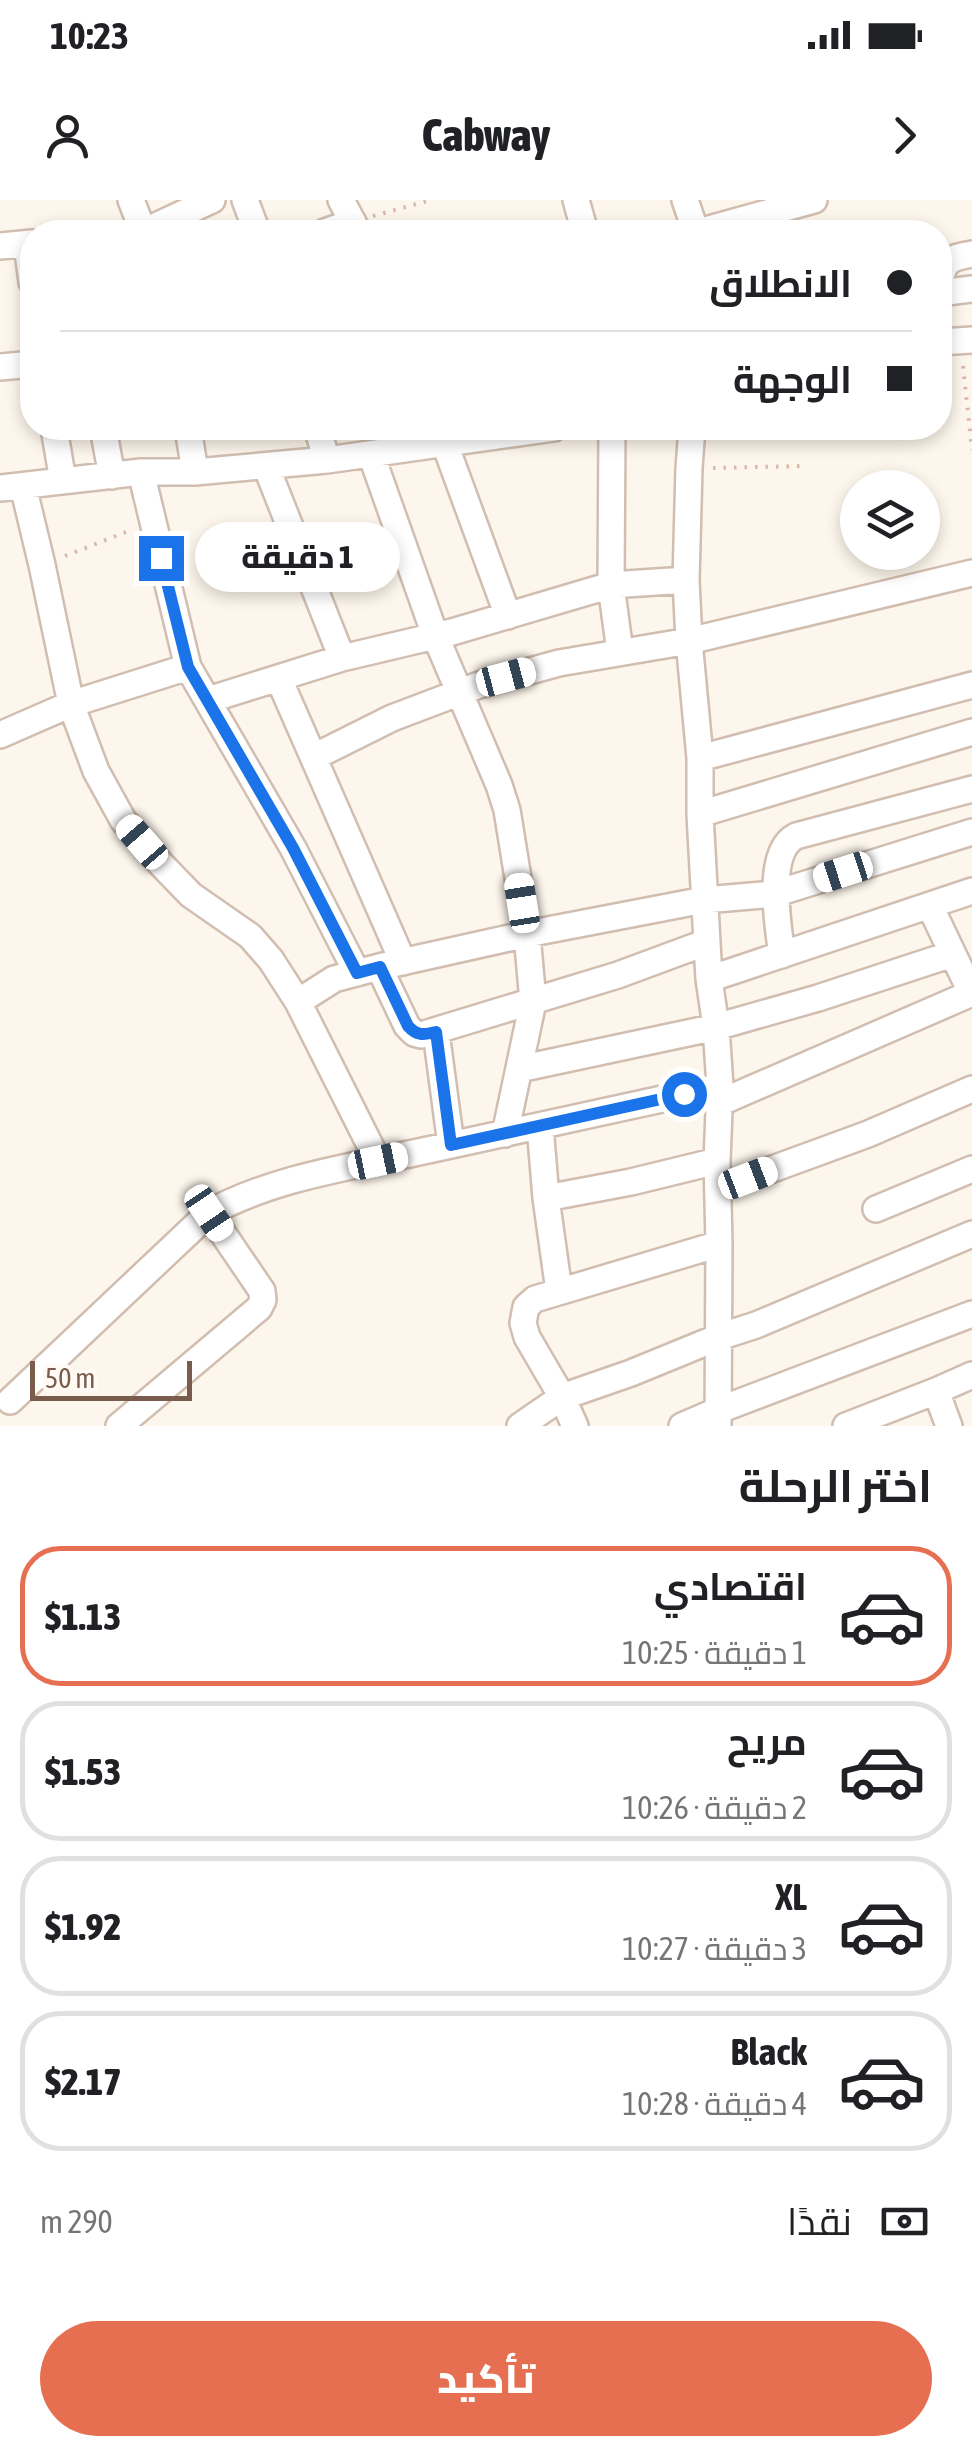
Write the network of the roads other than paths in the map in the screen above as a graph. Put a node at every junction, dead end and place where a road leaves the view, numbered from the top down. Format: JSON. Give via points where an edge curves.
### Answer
{"nodes":[{"id":1,"x":212,"y":200,"type":"edge"},
{"id":2,"x":814,"y":200,"type":"edge"},
{"id":3,"x":166,"y":220,"type":"edge"},
{"id":4,"x":779,"y":220,"type":"edge"},
{"id":5,"x":56,"y":440,"type":"edge"},
{"id":6,"x":105,"y":440,"type":"edge"},
{"id":7,"x":190,"y":440,"type":"edge"},
{"id":8,"x":321,"y":440,"type":"edge"},
{"id":9,"x":423,"y":440,"type":"edge"},
{"id":10,"x":444,"y":440,"type":"edge"},
{"id":11,"x":612,"y":440,"type":"edge"},
{"id":12,"x":691,"y":440,"type":"edge"},
{"id":13,"x":371,"y":454,"type":"junction"},
{"id":14,"x":327,"y":460,"type":"junction"},
{"id":15,"x":266,"y":466,"type":"junction"},
{"id":16,"x":141,"y":472,"type":"junction"},
{"id":17,"x":196,"y":472,"type":"junction"},
{"id":18,"x":112,"y":476,"type":"junction"},
{"id":19,"x":62,"y":481,"type":"junction"},
{"id":20,"x":11,"y":487,"type":"edge"},
{"id":21,"x":972,"y":573,"type":"edge"},
{"id":22,"x":686,"y":580,"type":"junction"},
{"id":23,"x":611,"y":585,"type":"junction"},
{"id":24,"x":508,"y":616,"type":"junction"},
{"id":25,"x":435,"y":635,"type":"junction"},
{"id":26,"x":689,"y":641,"type":"junction"},
{"id":27,"x":620,"y":652,"type":"junction"},
{"id":28,"x":342,"y":658,"type":"junction"},
{"id":29,"x":188,"y":667,"type":"junction"},
{"id":30,"x":279,"y":678,"type":"junction"},
{"id":31,"x":972,"y":685,"type":"edge"},
{"id":32,"x":460,"y":692,"type":"junction"},
{"id":33,"x":208,"y":700,"type":"junction"},
{"id":34,"x":71,"y":704,"type":"junction"},
{"id":35,"x":972,"y":732,"type":"edge"},
{"id":36,"x":0,"y":734,"type":"edge"},
{"id":37,"x":314,"y":757,"type":"junction"},
{"id":38,"x":700,"y":758,"type":"junction"},
{"id":39,"x":972,"y":789,"type":"edge"},
{"id":40,"x":700,"y":814,"type":"junction"},
{"id":41,"x":972,"y":832,"type":"edge"},
{"id":42,"x":972,"y":891,"type":"edge"},
{"id":43,"x":774,"y":894,"type":"junction"},
{"id":44,"x":704,"y":900,"type":"junction"},
{"id":45,"x":930,"y":906,"type":"junction"},
{"id":46,"x":527,"y":934,"type":"junction"},
{"id":47,"x":707,"y":942,"type":"junction"},
{"id":48,"x":952,"y":954,"type":"junction"},
{"id":49,"x":782,"y":955,"type":"junction"},
{"id":50,"x":380,"y":967,"type":"junction"},
{"id":51,"x":709,"y":979,"type":"junction"},
{"id":52,"x":972,"y":993,"type":"edge"},
{"id":53,"x":298,"y":1002,"type":"junction"},
{"id":54,"x":533,"y":1002,"type":"junction"},
{"id":55,"x":716,"y":1027,"type":"junction"},
{"id":56,"x":436,"y":1032,"type":"junction"},
{"id":57,"x":519,"y":1069,"type":"junction"},
{"id":58,"x":972,"y":1089,"type":"edge"},
{"id":59,"x":719,"y":1095,"type":"junction"},
{"id":60,"x":540,"y":1126,"type":"junction"},
{"id":61,"x":505,"y":1134,"type":"junction"},
{"id":62,"x":451,"y":1145,"type":"junction"},
{"id":63,"x":378,"y":1161,"type":"junction"},
{"id":64,"x":717,"y":1161,"type":"junction"},
{"id":65,"x":972,"y":1169,"type":"edge"},
{"id":66,"x":718,"y":1189,"type":"junction"},
{"id":67,"x":546,"y":1198,"type":"junction"},
{"id":68,"x":876,"y":1209,"type":"dead end"},
{"id":69,"x":209,"y":1213,"type":"junction"},
{"id":70,"x":972,"y":1234,"type":"edge"},
{"id":71,"x":719,"y":1244,"type":"junction"},
{"id":72,"x":559,"y":1291,"type":"junction"},
{"id":73,"x":972,"y":1314,"type":"edge"},
{"id":74,"x":718,"y":1337,"type":"junction"},
{"id":75,"x":972,"y":1375,"type":"edge"},
{"id":76,"x":936,"y":1391,"type":"junction"},
{"id":77,"x":562,"y":1397,"type":"junction"},
{"id":78,"x":10,"y":1401,"type":"dead end"},
{"id":79,"x":718,"y":1418,"type":"edge"},
{"id":80,"x":972,"y":1420,"type":"edge"},
{"id":81,"x":119,"y":1426,"type":"edge"},
{"id":82,"x":520,"y":1426,"type":"edge"},
{"id":83,"x":576,"y":1426,"type":"edge"},
{"id":84,"x":682,"y":1426,"type":"edge"},
{"id":85,"x":846,"y":1426,"type":"edge"},
{"id":86,"x":950,"y":1426,"type":"edge"},
{"id":87,"x":959,"y":1426,"type":"edge"}],
"edges":[{"from":1,"to":3,"type":"street"},
{"from":2,"to":4,"type":"street"},
{"from":5,"to":19,"type":"street"},
{"from":6,"to":18,"type":"street"},
{"from":7,"to":17,"type":"street"},
{"from":8,"to":14,"type":"street"},
{"from":9,"to":13,"type":"street"},
{"from":10,"to":24,"type":"street"},
{"from":11,"to":23,"type":"street"},
{"from":12,"to":22,"type":"street"},
{"from":13,"to":14,"type":"street"},
{"from":13,"to":25,"type":"street"},
{"from":14,"to":15,"type":"street"},
{"from":15,"to":17,"type":"street"},
{"from":15,"to":28,"type":"street"},
{"from":16,"to":17,"type":"street"},
{"from":16,"to":18,"type":"street"},
{"from":16,"to":29,"type":"street"},
{"from":18,"to":19,"type":"street"},
{"from":19,"to":20,"type":"street"},
{"from":20,"to":34,"type":"street","via":[[42,565]]},
{"from":21,"to":26,"type":"street"},
{"from":22,"to":23,"type":"street"},
{"from":22,"to":26,"type":"street"},
{"from":23,"to":24,"type":"street"},
{"from":23,"to":27,"type":"street"},
{"from":24,"to":25,"type":"street"},
{"from":25,"to":28,"type":"street"},
{"from":25,"to":32,"type":"street"},
{"from":26,"to":27,"type":"street"},
{"from":26,"to":38,"type":"street"},
{"from":27,"to":32,"type":"street","via":[[559,662]]},
{"from":28,"to":30,"type":"street"},
{"from":29,"to":33,"type":"street"},
{"from":29,"to":34,"type":"street"},
{"from":30,"to":33,"type":"street"},
{"from":30,"to":37,"type":"street"},
{"from":31,"to":38,"type":"street"},
{"from":32,"to":37,"type":"street"},
{"from":32,"to":46,"type":"street","via":[[507,810]]},
{"from":33,"to":50,"type":"street","via":[[293,848]]},
{"from":34,"to":36,"type":"street"},
{"from":34,"to":53,"type":"street","via":[[96,772],[123,820],[191,894],[250,936]]},
{"from":35,"to":40,"type":"street"},
{"from":37,"to":50,"type":"street"},
{"from":38,"to":40,"type":"street"},
{"from":39,"to":43,"type":"street","via":[[796,836],[784,848]]},
{"from":40,"to":44,"type":"street"},
{"from":41,"to":43,"type":"street"},
{"from":42,"to":45,"type":"street"},
{"from":43,"to":44,"type":"street"},
{"from":43,"to":49,"type":"street"},
{"from":44,"to":46,"type":"street"},
{"from":44,"to":47,"type":"street"},
{"from":45,"to":48,"type":"street"},
{"from":45,"to":49,"type":"street"},
{"from":46,"to":50,"type":"street"},
{"from":46,"to":54,"type":"street"},
{"from":47,"to":51,"type":"street"},
{"from":47,"to":54,"type":"street"},
{"from":48,"to":52,"type":"street"},
{"from":48,"to":55,"type":"street"},
{"from":49,"to":51,"type":"street"},
{"from":50,"to":53,"type":"street","via":[[334,979]]},
{"from":50,"to":56,"type":"street","via":[[408,1026],[421,1035]]},
{"from":51,"to":55,"type":"street"},
{"from":52,"to":59,"type":"street"},
{"from":53,"to":63,"type":"street"},
{"from":54,"to":56,"type":"street"},
{"from":54,"to":57,"type":"street"},
{"from":55,"to":57,"type":"street"},
{"from":55,"to":59,"type":"street"},
{"from":56,"to":62,"type":"street"},
{"from":57,"to":61,"type":"street"},
{"from":58,"to":66,"type":"street"},
{"from":59,"to":60,"type":"street"},
{"from":59,"to":64,"type":"street"},
{"from":60,"to":61,"type":"street"},
{"from":60,"to":67,"type":"street"},
{"from":61,"to":62,"type":"street"},
{"from":62,"to":63,"type":"street"},
{"from":63,"to":69,"type":"street","via":[[271,1186]]},
{"from":64,"to":66,"type":"street"},
{"from":64,"to":67,"type":"street"},
{"from":65,"to":68,"type":"street"},
{"from":66,"to":71,"type":"street"},
{"from":67,"to":72,"type":"street"},
{"from":69,"to":78,"type":"street"},
{"from":69,"to":81,"type":"street","via":[[263,1300]]},
{"from":70,"to":74,"type":"street"},
{"from":71,"to":72,"type":"street"},
{"from":71,"to":74,"type":"street"},
{"from":72,"to":77,"type":"street","via":[[536,1298],[523,1323]]},
{"from":73,"to":79,"type":"street"},
{"from":74,"to":77,"type":"street"},
{"from":74,"to":79,"type":"street"},
{"from":75,"to":76,"type":"street"},
{"from":76,"to":85,"type":"street"},
{"from":76,"to":86,"type":"street"},
{"from":77,"to":82,"type":"street"},
{"from":77,"to":83,"type":"street"},
{"from":79,"to":84,"type":"street"},
{"from":80,"to":87,"type":"street"}]}
